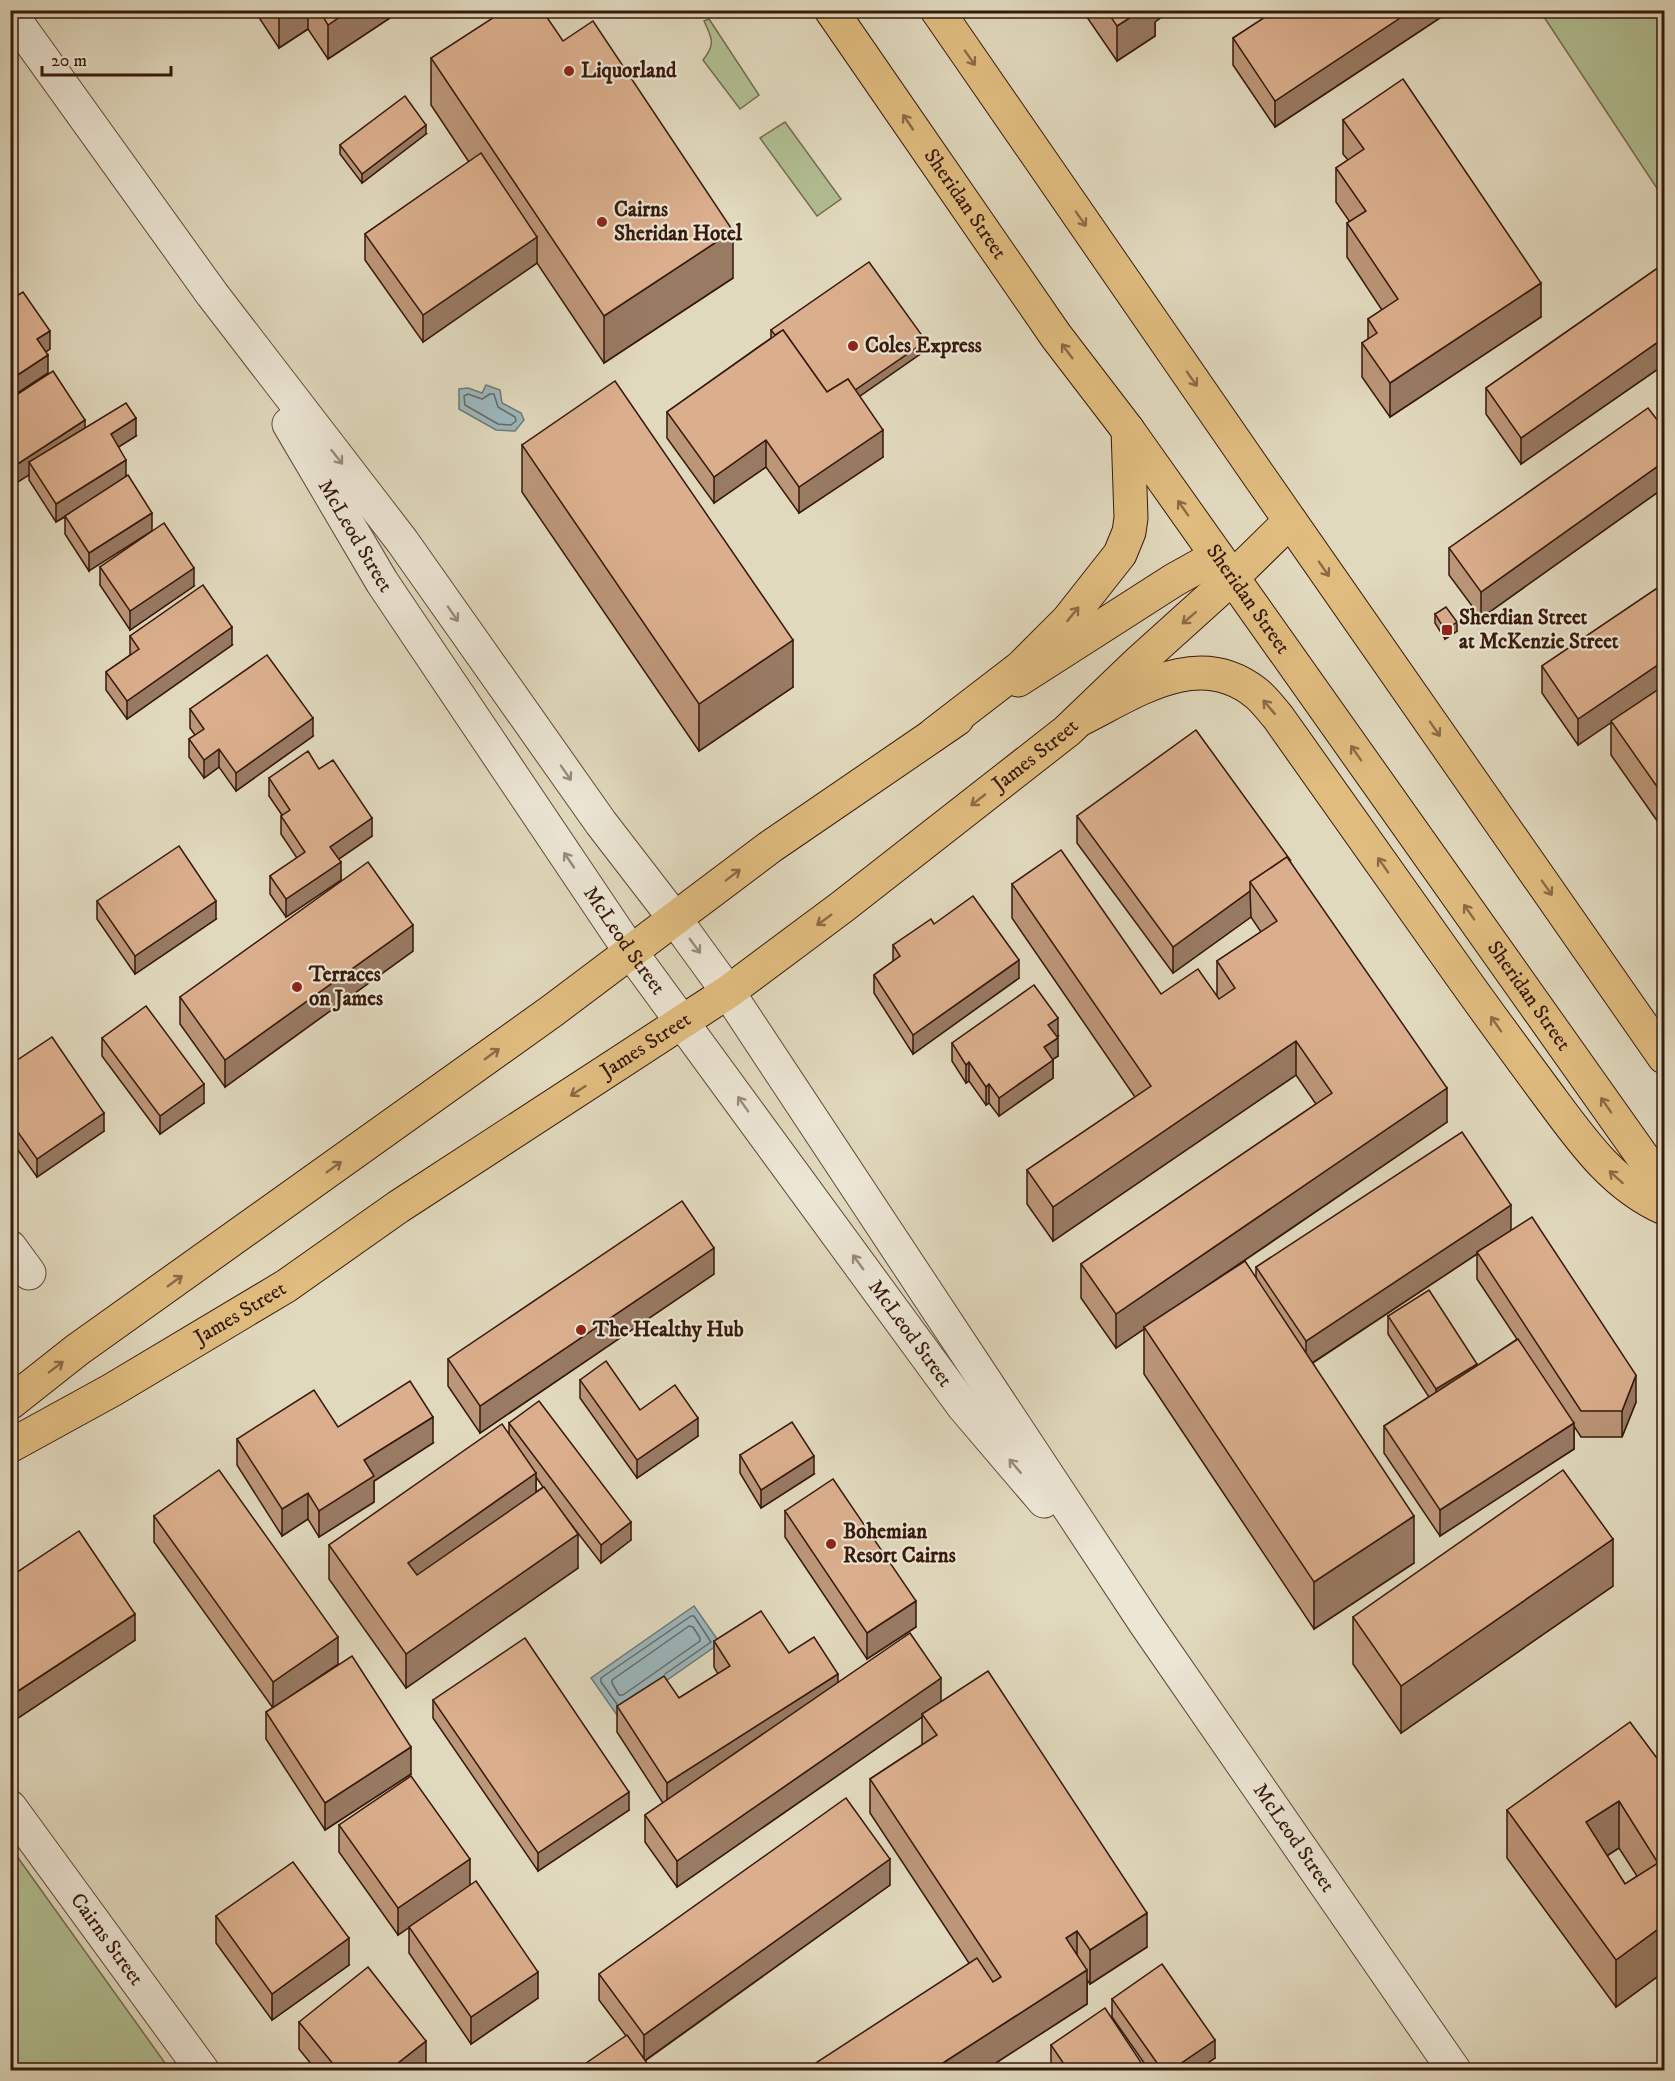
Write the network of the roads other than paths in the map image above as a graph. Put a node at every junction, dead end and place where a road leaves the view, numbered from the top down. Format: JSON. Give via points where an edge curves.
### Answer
{"nodes":[{"id":1,"x":831,"y":10,"type":"edge"},
{"id":2,"x":937,"y":10,"type":"edge"},
{"id":3,"x":10,"y":13,"type":"edge"},
{"id":4,"x":212,"y":294,"type":"junction"},
{"id":5,"x":1128,"y":430,"type":"junction"},
{"id":6,"x":1290,"y":521,"type":"junction"},
{"id":7,"x":1224,"y":567,"type":"junction"},
{"id":8,"x":1079,"y":720,"type":"junction"},
{"id":9,"x":934,"y":734,"type":"junction"},
{"id":10,"x":675,"y":919,"type":"junction"},
{"id":11,"x":630,"y":951,"type":"junction"},
{"id":12,"x":728,"y":992,"type":"junction"},
{"id":13,"x":684,"y":1022,"type":"junction"},
{"id":14,"x":1665,"y":1057,"type":"edge"},
{"id":15,"x":1665,"y":1187,"type":"edge"},
{"id":16,"x":1665,"y":1209,"type":"edge"},
{"id":17,"x":10,"y":1247,"type":"edge"},
{"id":18,"x":29,"y":1273,"type":"dead end"},
{"id":19,"x":10,"y":1403,"type":"edge"},
{"id":20,"x":10,"y":1446,"type":"edge"},
{"id":21,"x":1134,"y":1607,"type":"junction"},
{"id":22,"x":10,"y":1807,"type":"edge"},
{"id":23,"x":202,"y":2070,"type":"edge"},
{"id":24,"x":1454,"y":2070,"type":"edge"}],
"edges":[{"from":5,"to":1,"type":"main road","name":"Sheridan Street","one_way":true,"via":[[1056,336]]},
{"from":2,"to":6,"type":"main road","one_way":true},
{"from":3,"to":4,"type":"street","name":"McLeod Street"},
{"from":4,"to":10,"type":"street","name":"McLeod Street","one_way":true,"via":[[402,542]]},
{"from":11,"to":4,"type":"street","name":"McLeod Street","one_way":true,"via":[[382,582]]},
{"from":7,"to":5,"type":"main road","name":"Sheridan Street","one_way":true},
{"from":9,"to":5,"type":"main road","one_way":true,"via":[[1021,667],[1068,620],[1120,554],[1131,518]]},
{"from":6,"to":7,"type":"main road"},
{"from":6,"to":14,"type":"main road","one_way":true},
{"from":7,"to":8,"type":"main road","name":"James Street","one_way":true,"via":[[1140,662]]},
{"from":7,"to":9,"type":"main road","via":[[1174,580]]},
{"from":15,"to":7,"type":"main road","name":"Sheridan Street","one_way":true},
{"from":8,"to":12,"type":"main road","name":"James Street","one_way":true},
{"from":16,"to":8,"type":"main road","one_way":true,"via":[[1628,1188],[1581,1139],[1278,717],[1256,693],[1230,679],[1190,672],[1165,679]]},
{"from":10,"to":9,"type":"main road","one_way":true,"via":[[770,847]]},
{"from":10,"to":11,"type":"main road"},
{"from":10,"to":12,"type":"street","name":"McLeod Street","one_way":true},
{"from":11,"to":13,"type":"street","name":"McLeod Street"},
{"from":19,"to":11,"type":"main road","one_way":true,"via":[[77,1350]]},
{"from":12,"to":13,"type":"main road","name":"James Street"},
{"from":12,"to":21,"type":"street","name":"McLeod Street"},
{"from":13,"to":20,"type":"main road","name":"James Street","one_way":true,"via":[[398,1207],[286,1287]]},
{"from":21,"to":13,"type":"street","name":"McLeod Street","one_way":true,"via":[[963,1406]]},
{"from":17,"to":18,"type":"street"},
{"from":21,"to":24,"type":"street","name":"McLeod Street"},
{"from":22,"to":23,"type":"street","name":"Cairns Street"}]}
